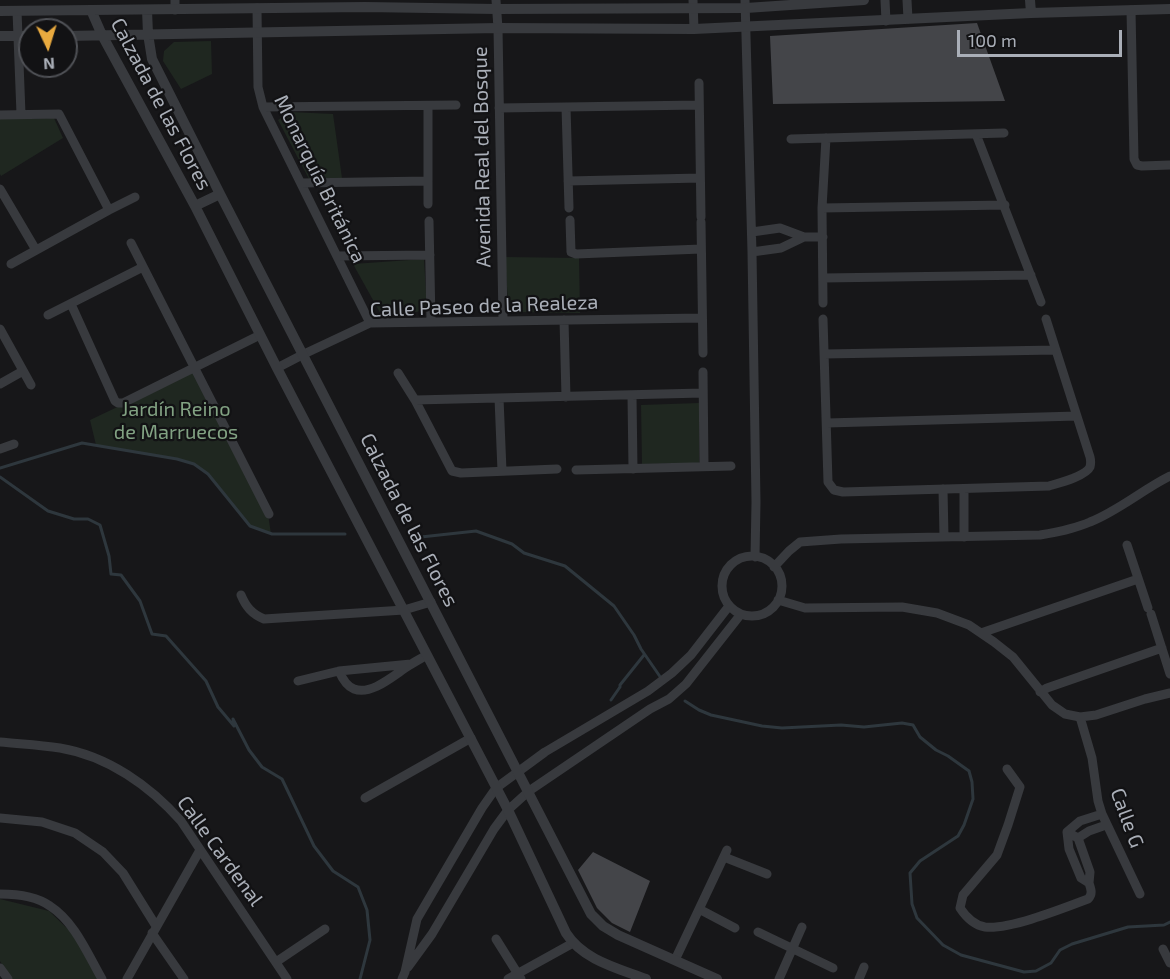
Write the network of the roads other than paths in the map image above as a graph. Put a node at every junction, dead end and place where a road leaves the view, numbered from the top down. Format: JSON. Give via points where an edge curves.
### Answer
{"nodes":[{"id":1,"x":864,"y":0,"type":"edge"},
{"id":2,"x":885,"y":0,"type":"edge"},
{"id":3,"x":907,"y":0,"type":"edge"},
{"id":4,"x":1030,"y":0,"type":"edge"},
{"id":5,"x":365,"y":3,"type":"edge"},
{"id":6,"x":238,"y":4,"type":"edge"},
{"id":7,"x":300,"y":4,"type":"edge"},
{"id":8,"x":429,"y":4,"type":"edge"},
{"id":9,"x":557,"y":4,"type":"edge"},
{"id":10,"x":621,"y":4,"type":"edge"},
{"id":11,"x":693,"y":4,"type":"edge"},
{"id":12,"x":746,"y":4,"type":"edge"},
{"id":13,"x":175,"y":5,"type":"edge"},
{"id":14,"x":496,"y":5,"type":"edge"},
{"id":15,"x":257,"y":8,"type":"junction"},
{"id":16,"x":1170,"y":9,"type":"edge"},
{"id":17,"x":91,"y":10,"type":"junction"},
{"id":18,"x":147,"y":10,"type":"junction"},
{"id":19,"x":1131,"y":10,"type":"junction"},
{"id":20,"x":0,"y":11,"type":"edge"},
{"id":21,"x":17,"y":11,"type":"junction"},
{"id":22,"x":1031,"y":13,"type":"junction"},
{"id":23,"x":908,"y":19,"type":"junction"},
{"id":24,"x":886,"y":21,"type":"junction"},
{"id":25,"x":746,"y":27,"type":"junction"},
{"id":26,"x":498,"y":28,"type":"junction"},
{"id":27,"x":694,"y":29,"type":"junction"},
{"id":28,"x":257,"y":32,"type":"junction"},
{"id":29,"x":148,"y":34,"type":"junction"},
{"id":30,"x":102,"y":35,"type":"junction"},
{"id":31,"x":0,"y":36,"type":"edge"},
{"id":32,"x":18,"y":36,"type":"joint"},
{"id":33,"x":78,"y":36,"type":"edge"},
{"id":34,"x":20,"y":78,"type":"edge"},
{"id":35,"x":699,"y":83,"type":"dead end"},
{"id":36,"x":456,"y":105,"type":"dead end"},
{"id":37,"x":699,"y":105,"type":"junction"},
{"id":38,"x":428,"y":106,"type":"junction"},
{"id":39,"x":263,"y":107,"type":"junction"},
{"id":40,"x":566,"y":107,"type":"junction"},
{"id":41,"x":499,"y":108,"type":"junction"},
{"id":42,"x":21,"y":114,"type":"junction"},
{"id":43,"x":0,"y":115,"type":"edge"},
{"id":44,"x":1005,"y":133,"type":"dead end"},
{"id":45,"x":976,"y":134,"type":"junction"},
{"id":46,"x":826,"y":138,"type":"junction"},
{"id":47,"x":791,"y":139,"type":"dead end"},
{"id":48,"x":1170,"y":165,"type":"edge"},
{"id":49,"x":700,"y":178,"type":"junction"},
{"id":50,"x":428,"y":181,"type":"junction"},
{"id":51,"x":568,"y":181,"type":"junction"},
{"id":52,"x":301,"y":183,"type":"junction"},
{"id":53,"x":0,"y":189,"type":"edge"},
{"id":54,"x":220,"y":194,"type":"junction"},
{"id":55,"x":135,"y":198,"type":"dead end"},
{"id":56,"x":428,"y":204,"type":"dead end"},
{"id":57,"x":1005,"y":205,"type":"junction"},
{"id":58,"x":195,"y":206,"type":"junction"},
{"id":59,"x":568,"y":208,"type":"dead end"},
{"id":60,"x":822,"y":208,"type":"junction"},
{"id":61,"x":109,"y":210,"type":"junction"},
{"id":62,"x":570,"y":220,"type":"dead end"},
{"id":63,"x":429,"y":221,"type":"dead end"},
{"id":64,"x":752,"y":232,"type":"junction"},
{"id":65,"x":804,"y":237,"type":"junction"},
{"id":66,"x":823,"y":237,"type":"junction"},
{"id":67,"x":131,"y":243,"type":"dead end"},
{"id":68,"x":701,"y":249,"type":"junction"},
{"id":69,"x":36,"y":250,"type":"junction"},
{"id":70,"x":752,"y":252,"type":"junction"},
{"id":71,"x":430,"y":255,"type":"junction"},
{"id":72,"x":337,"y":256,"type":"junction"},
{"id":73,"x":11,"y":264,"type":"dead end"},
{"id":74,"x":143,"y":267,"type":"junction"},
{"id":75,"x":1031,"y":275,"type":"junction"},
{"id":76,"x":823,"y":278,"type":"junction"},
{"id":77,"x":1041,"y":302,"type":"dead end"},
{"id":78,"x":823,"y":303,"type":"dead end"},
{"id":79,"x":71,"y":304,"type":"junction"},
{"id":80,"x":48,"y":315,"type":"dead end"},
{"id":81,"x":702,"y":318,"type":"junction"},
{"id":82,"x":823,"y":319,"type":"dead end"},
{"id":83,"x":564,"y":320,"type":"junction"},
{"id":84,"x":1046,"y":320,"type":"dead end"},
{"id":85,"x":503,"y":321,"type":"junction"},
{"id":86,"x":431,"y":322,"type":"junction"},
{"id":87,"x":370,"y":323,"type":"junction"},
{"id":88,"x":0,"y":328,"type":"edge"},
{"id":89,"x":260,"y":334,"type":"junction"},
{"id":90,"x":1056,"y":350,"type":"junction"},
{"id":91,"x":703,"y":353,"type":"dead end"},
{"id":92,"x":304,"y":354,"type":"junction"},
{"id":93,"x":824,"y":354,"type":"junction"},
{"id":94,"x":194,"y":367,"type":"junction"},
{"id":95,"x":277,"y":368,"type":"junction"},
{"id":96,"x":23,"y":371,"type":"junction"},
{"id":97,"x":703,"y":372,"type":"dead end"},
{"id":98,"x":398,"y":373,"type":"dead end"},
{"id":99,"x":0,"y":384,"type":"edge"},
{"id":100,"x":31,"y":385,"type":"dead end"},
{"id":101,"x":703,"y":393,"type":"junction"},
{"id":102,"x":632,"y":396,"type":"junction"},
{"id":103,"x":566,"y":397,"type":"junction"},
{"id":104,"x":499,"y":398,"type":"junction"},
{"id":105,"x":415,"y":400,"type":"junction"},
{"id":106,"x":1077,"y":416,"type":"junction"},
{"id":107,"x":827,"y":423,"type":"junction"},
{"id":108,"x":14,"y":444,"type":"dead end"},
{"id":109,"x":0,"y":449,"type":"edge"},
{"id":110,"x":704,"y":466,"type":"junction"},
{"id":111,"x":732,"y":466,"type":"dead end"},
{"id":112,"x":557,"y":469,"type":"dead end"},
{"id":113,"x":633,"y":469,"type":"junction"},
{"id":114,"x":576,"y":470,"type":"dead end"},
{"id":115,"x":502,"y":471,"type":"junction"},
{"id":116,"x":1170,"y":476,"type":"edge"},
{"id":117,"x":943,"y":489,"type":"junction"},
{"id":118,"x":964,"y":489,"type":"junction"},
{"id":119,"x":269,"y":514,"type":"dead end"},
{"id":120,"x":944,"y":537,"type":"junction"},
{"id":121,"x":964,"y":537,"type":"junction"},
{"id":122,"x":1127,"y":545,"type":"dead end"},
{"id":123,"x":755,"y":557,"type":"junction"},
{"id":124,"x":774,"y":567,"type":"junction"},
{"id":125,"x":1138,"y":579,"type":"junction"},
{"id":126,"x":241,"y":595,"type":"dead end"},
{"id":127,"x":778,"y":600,"type":"junction"},
{"id":128,"x":431,"y":602,"type":"junction"},
{"id":129,"x":729,"y":606,"type":"junction"},
{"id":130,"x":404,"y":610,"type":"junction"},
{"id":131,"x":741,"y":614,"type":"junction"},
{"id":132,"x":981,"y":633,"type":"junction"},
{"id":133,"x":1162,"y":648,"type":"junction"},
{"id":134,"x":428,"y":655,"type":"junction"},
{"id":135,"x":411,"y":664,"type":"junction"},
{"id":136,"x":339,"y":671,"type":"junction"},
{"id":137,"x":1170,"y":674,"type":"edge"},
{"id":138,"x":298,"y":681,"type":"dead end"},
{"id":139,"x":1040,"y":692,"type":"junction"},
{"id":140,"x":1170,"y":693,"type":"edge"},
{"id":141,"x":642,"y":694,"type":"junction"},
{"id":142,"x":650,"y":709,"type":"junction"},
{"id":143,"x":1080,"y":717,"type":"junction"},
{"id":144,"x":471,"y":738,"type":"junction"},
{"id":145,"x":0,"y":742,"type":"edge"},
{"id":146,"x":1007,"y":770,"type":"dead end"},
{"id":147,"x":518,"y":771,"type":"junction"},
{"id":148,"x":496,"y":788,"type":"junction"},
{"id":149,"x":529,"y":791,"type":"junction"},
{"id":150,"x":365,"y":798,"type":"dead end"},
{"id":151,"x":508,"y":810,"type":"junction"},
{"id":152,"x":1102,"y":814,"type":"junction"},
{"id":153,"x":0,"y":818,"type":"edge"},
{"id":154,"x":1106,"y":825,"type":"junction"},
{"id":155,"x":1067,"y":832,"type":"junction"},
{"id":156,"x":1078,"y":838,"type":"junction"},
{"id":157,"x":200,"y":850,"type":"junction"},
{"id":158,"x":767,"y":874,"type":"dead end"},
{"id":159,"x":1089,"y":883,"type":"junction"},
{"id":160,"x":0,"y":894,"type":"edge"},
{"id":161,"x":1140,"y":894,"type":"dead end"},
{"id":162,"x":699,"y":909,"type":"junction"},
{"id":163,"x":802,"y":927,"type":"dead end"},
{"id":164,"x":735,"y":928,"type":"dead end"},
{"id":165,"x":325,"y":929,"type":"dead end"},
{"id":166,"x":154,"y":930,"type":"junction"},
{"id":167,"x":758,"y":932,"type":"dead end"},
{"id":168,"x":496,"y":939,"type":"dead end"},
{"id":169,"x":573,"y":943,"type":"junction"},
{"id":170,"x":792,"y":949,"type":"junction"},
{"id":171,"x":1163,"y":949,"type":"dead end"},
{"id":172,"x":675,"y":960,"type":"junction"},
{"id":173,"x":276,"y":962,"type":"junction"},
{"id":174,"x":1170,"y":963,"type":"edge"},
{"id":175,"x":0,"y":968,"type":"edge"},
{"id":176,"x":833,"y":968,"type":"dead end"},
{"id":177,"x":864,"y":968,"type":"dead end"},
{"id":178,"x":404,"y":975,"type":"edge"},
{"id":179,"x":519,"y":976,"type":"edge"},
{"id":180,"x":8,"y":979,"type":"edge"},
{"id":181,"x":102,"y":979,"type":"edge"},
{"id":182,"x":127,"y":979,"type":"edge"},
{"id":183,"x":184,"y":979,"type":"edge"},
{"id":184,"x":287,"y":979,"type":"edge"},
{"id":185,"x":508,"y":979,"type":"edge"},
{"id":186,"x":646,"y":979,"type":"edge"},
{"id":187,"x":717,"y":979,"type":"edge"},
{"id":188,"x":779,"y":979,"type":"edge"},
{"id":189,"x":859,"y":979,"type":"edge"}],
"edges":[{"from":1,"to":12,"type":"street"},
{"from":2,"to":24,"type":"street"},
{"from":3,"to":23,"type":"street"},
{"from":4,"to":22,"type":"street"},
{"from":5,"to":7,"type":"street"},
{"from":5,"to":8,"type":"street"},
{"from":6,"to":13,"type":"street"},
{"from":6,"to":15,"type":"street"},
{"from":7,"to":15,"type":"street"},
{"from":8,"to":14,"type":"street"},
{"from":9,"to":10,"type":"street"},
{"from":9,"to":14,"type":"street"},
{"from":10,"to":11,"type":"street"},
{"from":11,"to":12,"type":"street"},
{"from":11,"to":27,"type":"street"},
{"from":12,"to":25,"type":"street"},
{"from":13,"to":18,"type":"street"},
{"from":14,"to":26,"type":"street","name":"Avenida Real del Bosque"},
{"from":15,"to":28,"type":"street","name":"Monarquía Británica"},
{"from":16,"to":19,"type":"street"},
{"from":17,"to":18,"type":"street"},
{"from":17,"to":21,"type":"street"},
{"from":17,"to":30,"type":"street","name":"Calzada de las Flores"},
{"from":18,"to":29,"type":"street","name":"Calzada de las Flores"},
{"from":19,"to":22,"type":"street"},
{"from":19,"to":48,"type":"street","via":[[1134,159],[1142,166]]},
{"from":20,"to":21,"type":"street"},
{"from":21,"to":32,"type":"street"},
{"from":22,"to":23,"type":"street"},
{"from":23,"to":24,"type":"street"},
{"from":24,"to":25,"type":"street"},
{"from":25,"to":27,"type":"street"},
{"from":25,"to":64,"type":"street"},
{"from":26,"to":27,"type":"street"},
{"from":26,"to":28,"type":"street"},
{"from":26,"to":41,"type":"street","name":"Avenida Real del Bosque"},
{"from":28,"to":29,"type":"street"},
{"from":28,"to":39,"type":"street","name":"Monarquía Británica","via":[[258,87]]},
{"from":29,"to":30,"type":"street"},
{"from":29,"to":54,"type":"street","name":"Calzada de las Flores","via":[[153,59]]},
{"from":30,"to":33,"type":"street"},
{"from":30,"to":58,"type":"street","name":"Calzada de las Flores"},
{"from":31,"to":32,"type":"street"},
{"from":34,"to":42,"type":"street"},
{"from":35,"to":37,"type":"street"},
{"from":36,"to":38,"type":"street"},
{"from":37,"to":40,"type":"street"},
{"from":37,"to":49,"type":"street"},
{"from":38,"to":39,"type":"street"},
{"from":38,"to":50,"type":"street"},
{"from":39,"to":52,"type":"street","name":"Monarquía Británica"},
{"from":40,"to":41,"type":"street"},
{"from":40,"to":51,"type":"street"},
{"from":41,"to":85,"type":"street","name":"Avenida Real del Bosque"},
{"from":42,"to":43,"type":"street"},
{"from":42,"to":61,"type":"street","via":[[59,114]]},
{"from":44,"to":45,"type":"street"},
{"from":45,"to":46,"type":"street"},
{"from":45,"to":57,"type":"street"},
{"from":46,"to":47,"type":"street"},
{"from":46,"to":60,"type":"street"},
{"from":49,"to":51,"type":"street"},
{"from":49,"to":68,"type":"street"},
{"from":50,"to":52,"type":"street"},
{"from":50,"to":56,"type":"street"},
{"from":51,"to":59,"type":"street"},
{"from":52,"to":72,"type":"street","name":"Monarquía Británica"},
{"from":53,"to":69,"type":"street"},
{"from":54,"to":58,"type":"street"},
{"from":54,"to":92,"type":"street","name":"Calzada de las Flores"},
{"from":55,"to":61,"type":"street"},
{"from":57,"to":60,"type":"street"},
{"from":57,"to":75,"type":"street"},
{"from":58,"to":89,"type":"street","name":"Calzada de las Flores"},
{"from":60,"to":66,"type":"street"},
{"from":61,"to":69,"type":"street"},
{"from":62,"to":68,"type":"street","via":[[570,246],[576,254]]},
{"from":63,"to":71,"type":"street"},
{"from":64,"to":65,"type":"street","via":[[780,228]]},
{"from":64,"to":70,"type":"street"},
{"from":65,"to":66,"type":"street"},
{"from":65,"to":70,"type":"street","via":[[781,248]]},
{"from":66,"to":76,"type":"street"},
{"from":67,"to":74,"type":"street"},
{"from":68,"to":81,"type":"street"},
{"from":69,"to":73,"type":"street"},
{"from":70,"to":123,"type":"street"},
{"from":71,"to":72,"type":"street"},
{"from":71,"to":86,"type":"street"},
{"from":72,"to":87,"type":"street","name":"Monarquía Británica"},
{"from":74,"to":79,"type":"street"},
{"from":74,"to":94,"type":"street"},
{"from":75,"to":76,"type":"street"},
{"from":75,"to":77,"type":"street"},
{"from":76,"to":78,"type":"street"},
{"from":79,"to":80,"type":"street"},
{"from":79,"to":94,"type":"street","via":[[118,403]]},
{"from":81,"to":83,"type":"street","name":"Calle Paseo de la Realeza"},
{"from":81,"to":91,"type":"street"},
{"from":82,"to":93,"type":"street"},
{"from":83,"to":85,"type":"street","name":"Calle Paseo de la Realeza"},
{"from":83,"to":103,"type":"street"},
{"from":84,"to":90,"type":"street"},
{"from":85,"to":86,"type":"street","name":"Calle Paseo de la Realeza"},
{"from":86,"to":87,"type":"street","name":"Calle Paseo de la Realeza"},
{"from":87,"to":92,"type":"street","name":"Calle Paseo de la Realeza"},
{"from":88,"to":96,"type":"street"},
{"from":89,"to":94,"type":"street"},
{"from":89,"to":95,"type":"street","name":"Calzada de las Flores"},
{"from":90,"to":93,"type":"street"},
{"from":90,"to":106,"type":"street"},
{"from":92,"to":95,"type":"street","name":"Calle Paseo de la Realeza"},
{"from":92,"to":128,"type":"street","name":"Calzada de las Flores"},
{"from":93,"to":107,"type":"street"},
{"from":94,"to":119,"type":"street"},
{"from":95,"to":130,"type":"street","name":"Calzada de las Flores"},
{"from":96,"to":99,"type":"street"},
{"from":96,"to":100,"type":"street"},
{"from":97,"to":101,"type":"street"},
{"from":98,"to":105,"type":"street"},
{"from":101,"to":102,"type":"street"},
{"from":101,"to":110,"type":"street"},
{"from":102,"to":103,"type":"street"},
{"from":102,"to":113,"type":"street"},
{"from":103,"to":104,"type":"street"},
{"from":104,"to":105,"type":"street"},
{"from":104,"to":115,"type":"street"},
{"from":105,"to":115,"type":"street","via":[[452,471]]},
{"from":106,"to":107,"type":"street"},
{"from":106,"to":118,"type":"street","via":[[1090,457],[1091,465],[1086,472],[1049,486]]},
{"from":107,"to":117,"type":"street","via":[[828,482],[834,490]]},
{"from":108,"to":109,"type":"street"},
{"from":110,"to":111,"type":"street"},
{"from":110,"to":113,"type":"street"},
{"from":112,"to":115,"type":"street"},
{"from":113,"to":114,"type":"street"},
{"from":116,"to":121,"type":"street","via":[[1113,510],[1066,531]]},
{"from":117,"to":118,"type":"street"},
{"from":117,"to":120,"type":"street"},
{"from":118,"to":121,"type":"street"},
{"from":120,"to":121,"type":"street"},
{"from":120,"to":124,"type":"street","via":[[800,542]]},
{"from":122,"to":125,"type":"street"},
{"from":123,"to":124,"type":"street"},
{"from":123,"to":129,"type":"street","via":[[741,558],[725,572],[722,593]]},
{"from":124,"to":127,"type":"street","via":[[781,579]]},
{"from":125,"to":132,"type":"street"},
{"from":125,"to":133,"type":"street"},
{"from":126,"to":130,"type":"street","via":[[250,611],[264,619]]},
{"from":127,"to":131,"type":"street","via":[[762,614]]},
{"from":127,"to":132,"type":"street","via":[[805,608],[902,607],[937,613]]},
{"from":128,"to":130,"type":"street"},
{"from":128,"to":147,"type":"street","name":"Calzada de las Flores"},
{"from":129,"to":131,"type":"street"},
{"from":129,"to":141,"type":"street","via":[[691,655]]},
{"from":130,"to":134,"type":"street","name":"Calzada de las Flores"},
{"from":131,"to":142,"type":"street","via":[[686,684]]},
{"from":132,"to":139,"type":"street","via":[[1013,657]]},
{"from":133,"to":137,"type":"street"},
{"from":133,"to":139,"type":"street"},
{"from":134,"to":135,"type":"street"},
{"from":134,"to":144,"type":"street","name":"Calzada de las Flores"},
{"from":135,"to":136,"type":"street"},
{"from":135,"to":136,"type":"street","via":[[366,690],[347,685]]},
{"from":136,"to":138,"type":"street"},
{"from":139,"to":143,"type":"street","via":[[1065,714]]},
{"from":140,"to":143,"type":"street"},
{"from":141,"to":142,"type":"street"},
{"from":141,"to":147,"type":"street"},
{"from":142,"to":149,"type":"street"},
{"from":143,"to":152,"type":"street","name":"Calle G"},
{"from":144,"to":148,"type":"street","name":"Calzada de las Flores"},
{"from":144,"to":150,"type":"street"},
{"from":145,"to":157,"type":"street","name":"Calle Cardenal","via":[[62,748],[111,766],[168,806]]},
{"from":146,"to":159,"type":"street","via":[[1020,787],[1016,802],[997,855],[963,895],[960,908],[966,918],[983,927],[1019,922],[1088,899],[1092,892]]},
{"from":147,"to":148,"type":"street"},
{"from":147,"to":149,"type":"street","name":"Calzada de las Flores"},
{"from":148,"to":151,"type":"street","name":"Calzada de las Flores"},
{"from":148,"to":178,"type":"street","via":[[417,919]]},
{"from":149,"to":151,"type":"street"},
{"from":149,"to":172,"type":"street","name":"Calzada de las Flores","via":[[591,914],[618,935]]},
{"from":151,"to":169,"type":"street","name":"Calzada de las Flores"},
{"from":151,"to":178,"type":"street"},
{"from":152,"to":154,"type":"street","name":"Calle G"},
{"from":152,"to":155,"type":"street","via":[[1080,821]]},
{"from":153,"to":166,"type":"street","via":[[42,822],[75,833],[104,852],[123,873]]},
{"from":154,"to":156,"type":"street"},
{"from":154,"to":161,"type":"street","name":"Calle G"},
{"from":155,"to":156,"type":"street"},
{"from":155,"to":159,"type":"street","via":[[1069,849],[1081,878]]},
{"from":156,"to":159,"type":"street","via":[[1090,872]]},
{"from":157,"to":166,"type":"street"},
{"from":157,"to":173,"type":"street","name":"Calle Cardenal"},
{"from":158,"to":162,"type":"street","via":[[725,854]]},
{"from":160,"to":181,"type":"street","via":[[30,897],[50,906],[65,919]]},
{"from":162,"to":164,"type":"street"},
{"from":162,"to":172,"type":"street"},
{"from":163,"to":170,"type":"street"},
{"from":165,"to":173,"type":"street"},
{"from":166,"to":182,"type":"street"},
{"from":166,"to":183,"type":"street"},
{"from":167,"to":170,"type":"street"},
{"from":168,"to":179,"type":"street"},
{"from":169,"to":179,"type":"street"},
{"from":169,"to":186,"type":"street","name":"Calzada de las Flores","via":[[594,959]]},
{"from":170,"to":176,"type":"street"},
{"from":170,"to":188,"type":"street"},
{"from":171,"to":174,"type":"street"},
{"from":172,"to":187,"type":"street","name":"Calzada de las Flores"},
{"from":173,"to":184,"type":"street","name":"Calle Cardenal"},
{"from":175,"to":180,"type":"street"},
{"from":177,"to":189,"type":"street"},
{"from":179,"to":185,"type":"street"}]}
